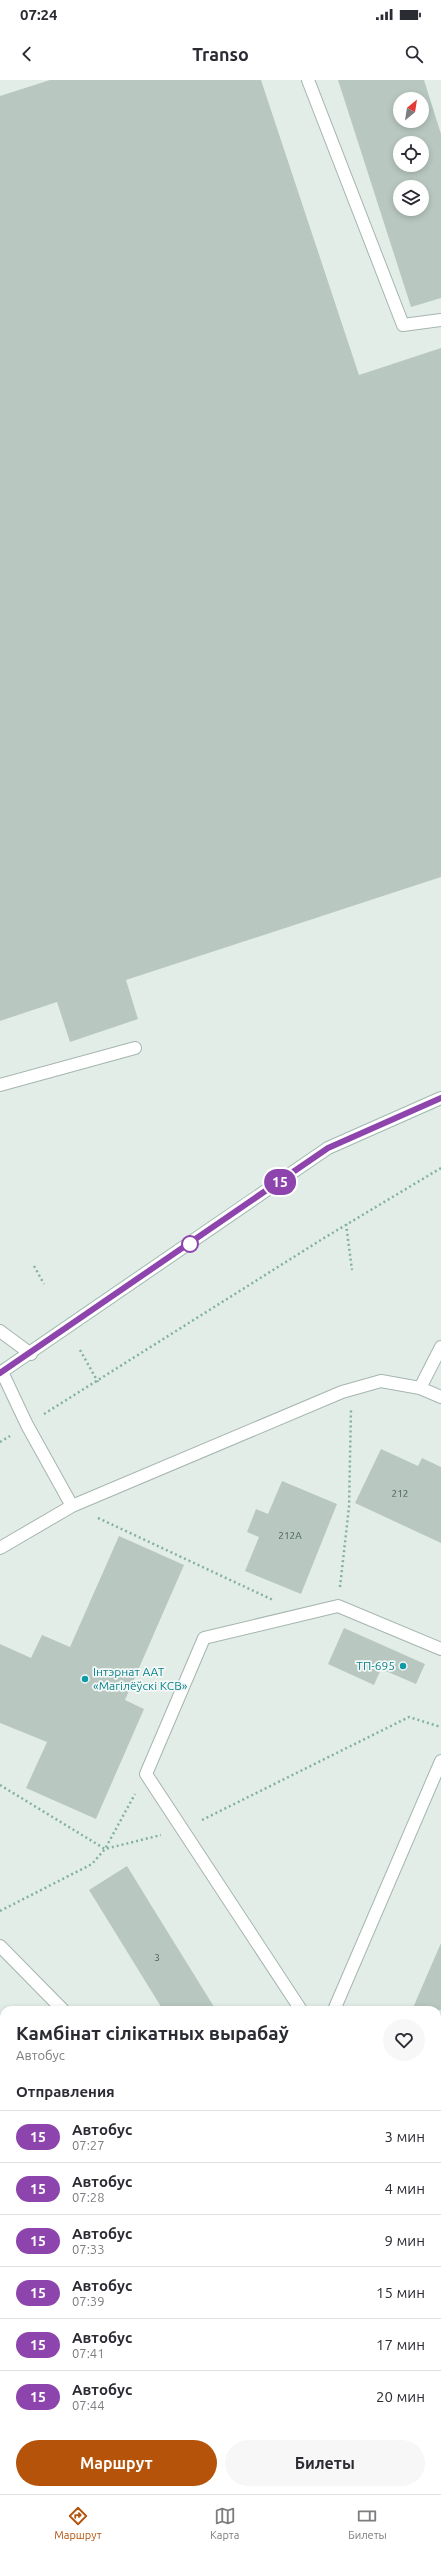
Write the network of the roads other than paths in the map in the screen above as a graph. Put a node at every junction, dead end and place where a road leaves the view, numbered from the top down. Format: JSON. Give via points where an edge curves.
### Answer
{"nodes":[{"id":1,"x":308,"y":80,"type":"edge"},
{"id":2,"x":441,"y":320,"type":"edge"},
{"id":3,"x":135,"y":1048,"type":"dead end"},
{"id":4,"x":0,"y":1085,"type":"edge"},
{"id":5,"x":441,"y":1098,"type":"edge"},
{"id":6,"x":0,"y":1331,"type":"edge"},
{"id":7,"x":441,"y":1347,"type":"edge"},
{"id":8,"x":31,"y":1354,"type":"junction"},
{"id":9,"x":1,"y":1373,"type":"edge"},
{"id":10,"x":420,"y":1388,"type":"junction"},
{"id":11,"x":441,"y":1397,"type":"edge"},
{"id":12,"x":72,"y":1506,"type":"junction"},
{"id":13,"x":0,"y":1548,"type":"edge"},
{"id":14,"x":441,"y":1650,"type":"edge"},
{"id":15,"x":441,"y":1761,"type":"edge"},
{"id":16,"x":0,"y":1946,"type":"edge"},
{"id":17,"x":59,"y":2006,"type":"edge"},
{"id":18,"x":298,"y":2006,"type":"edge"},
{"id":19,"x":336,"y":2006,"type":"edge"}],
"edges":[{"from":1,"to":2,"type":"main road","via":[[403,325]]},
{"from":3,"to":4,"type":"main road"},
{"from":5,"to":8,"type":"main road","via":[[328,1148]]},
{"from":6,"to":8,"type":"main road"},
{"from":7,"to":10,"type":"main road"},
{"from":8,"to":9,"type":"main road"},
{"from":9,"to":12,"type":"main road","via":[[27,1426]]},
{"from":10,"to":11,"type":"main road"},
{"from":10,"to":12,"type":"main road","via":[[381,1381],[351,1390]]},
{"from":12,"to":13,"type":"main road"},
{"from":14,"to":18,"type":"main road","via":[[338,1606],[204,1638],[146,1774]]},
{"from":15,"to":19,"type":"main road"},
{"from":16,"to":17,"type":"main road"}]}
